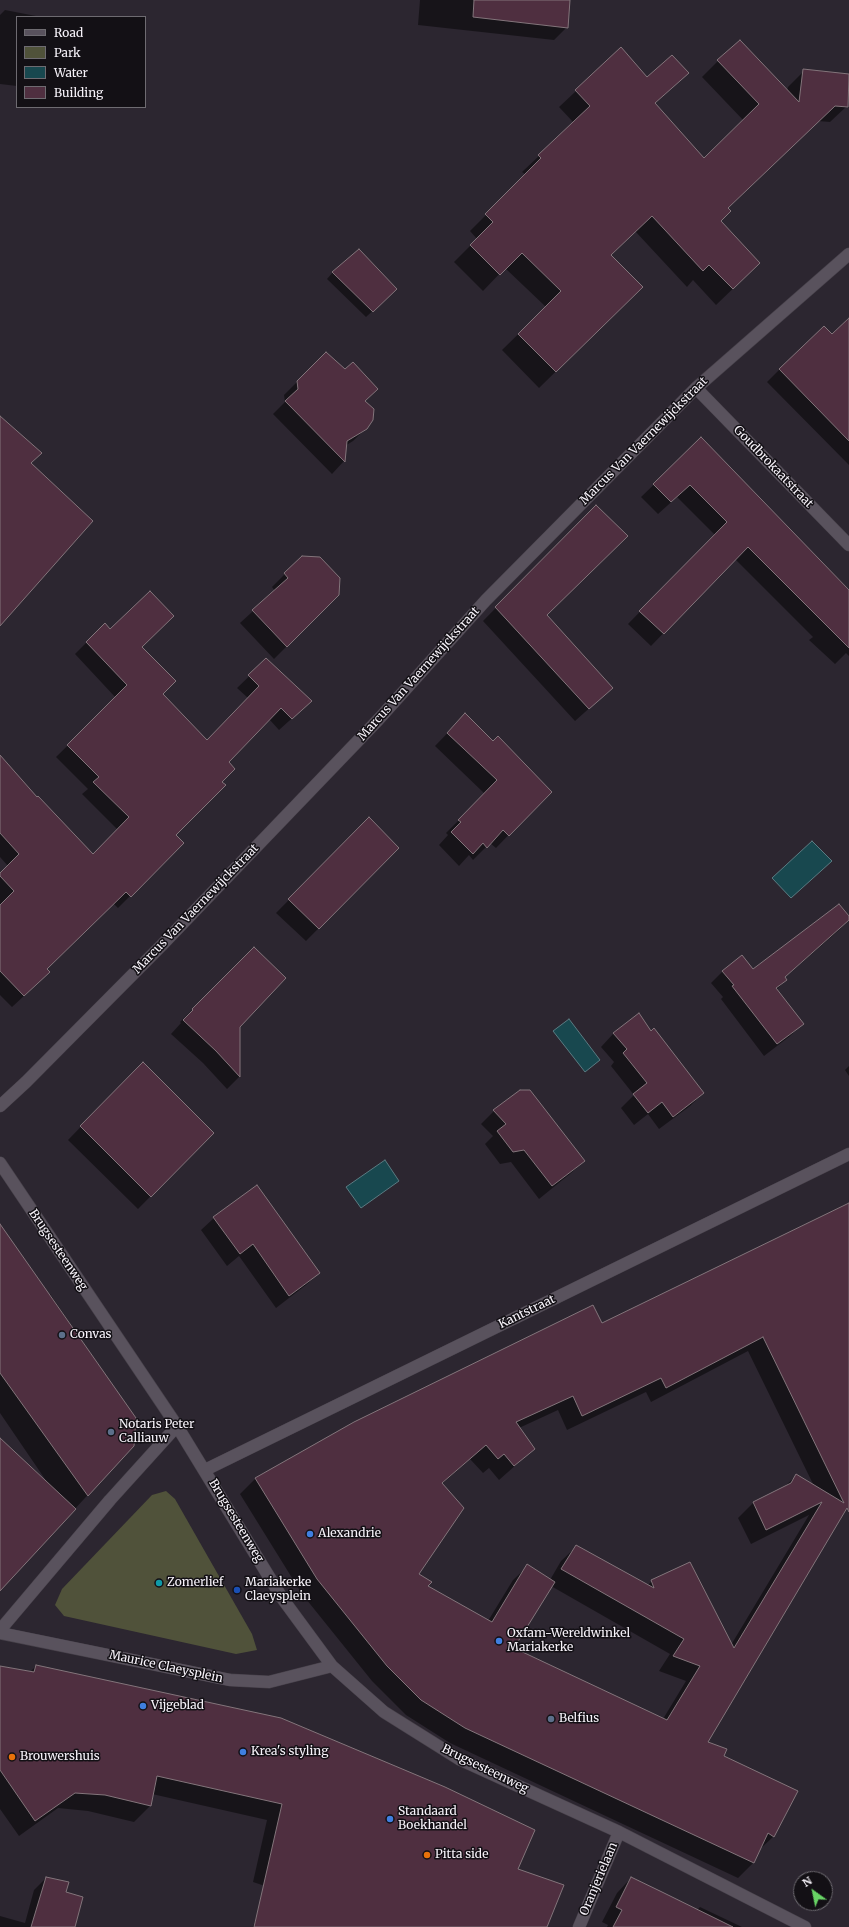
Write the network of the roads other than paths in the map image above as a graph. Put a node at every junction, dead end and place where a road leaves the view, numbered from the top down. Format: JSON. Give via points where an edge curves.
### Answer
{"nodes":[{"id":1,"x":849,"y":254,"type":"edge"},
{"id":2,"x":696,"y":388,"type":"junction"},
{"id":3,"x":849,"y":545,"type":"edge"},
{"id":4,"x":0,"y":1106,"type":"edge"},
{"id":5,"x":849,"y":1154,"type":"edge"},
{"id":6,"x":0,"y":1163,"type":"edge"},
{"id":7,"x":177,"y":1426,"type":"junction"},
{"id":8,"x":205,"y":1470,"type":"junction"},
{"id":9,"x":0,"y":1631,"type":"edge"},
{"id":10,"x":332,"y":1666,"type":"junction"},
{"id":11,"x":619,"y":1832,"type":"junction"},
{"id":12,"x":579,"y":1927,"type":"edge"},
{"id":13,"x":805,"y":1927,"type":"edge"}],
"edges":[{"from":1,"to":2,"type":"street","name":"Marcus Van Vaernewijckstraat"},
{"from":2,"to":3,"type":"street","name":"Goudbrokaatstraat"},
{"from":2,"to":4,"type":"street","name":"Marcus Van Vaernewijckstraat","via":[[486,600],[378,720],[161,946]]},
{"from":5,"to":8,"type":"street","name":"Kantstraat"},
{"from":6,"to":7,"type":"street","name":"Brugsesteenweg"},
{"from":7,"to":8,"type":"street","name":"Brugsesteenweg"},
{"from":7,"to":9,"type":"street","name":"Maurice Claeysplein","via":[[110,1500]]},
{"from":8,"to":10,"type":"street","name":"Brugsesteenweg","via":[[282,1598]]},
{"from":9,"to":10,"type":"street","name":"Maurice Claeysplein","via":[[230,1680],[269,1682]]},
{"from":10,"to":11,"type":"street","name":"Brugsesteenweg","via":[[384,1712],[459,1759]]},
{"from":11,"to":12,"type":"street","name":"Oranjerielaan"},
{"from":11,"to":13,"type":"street","name":"Brugsesteenweg"}]}
